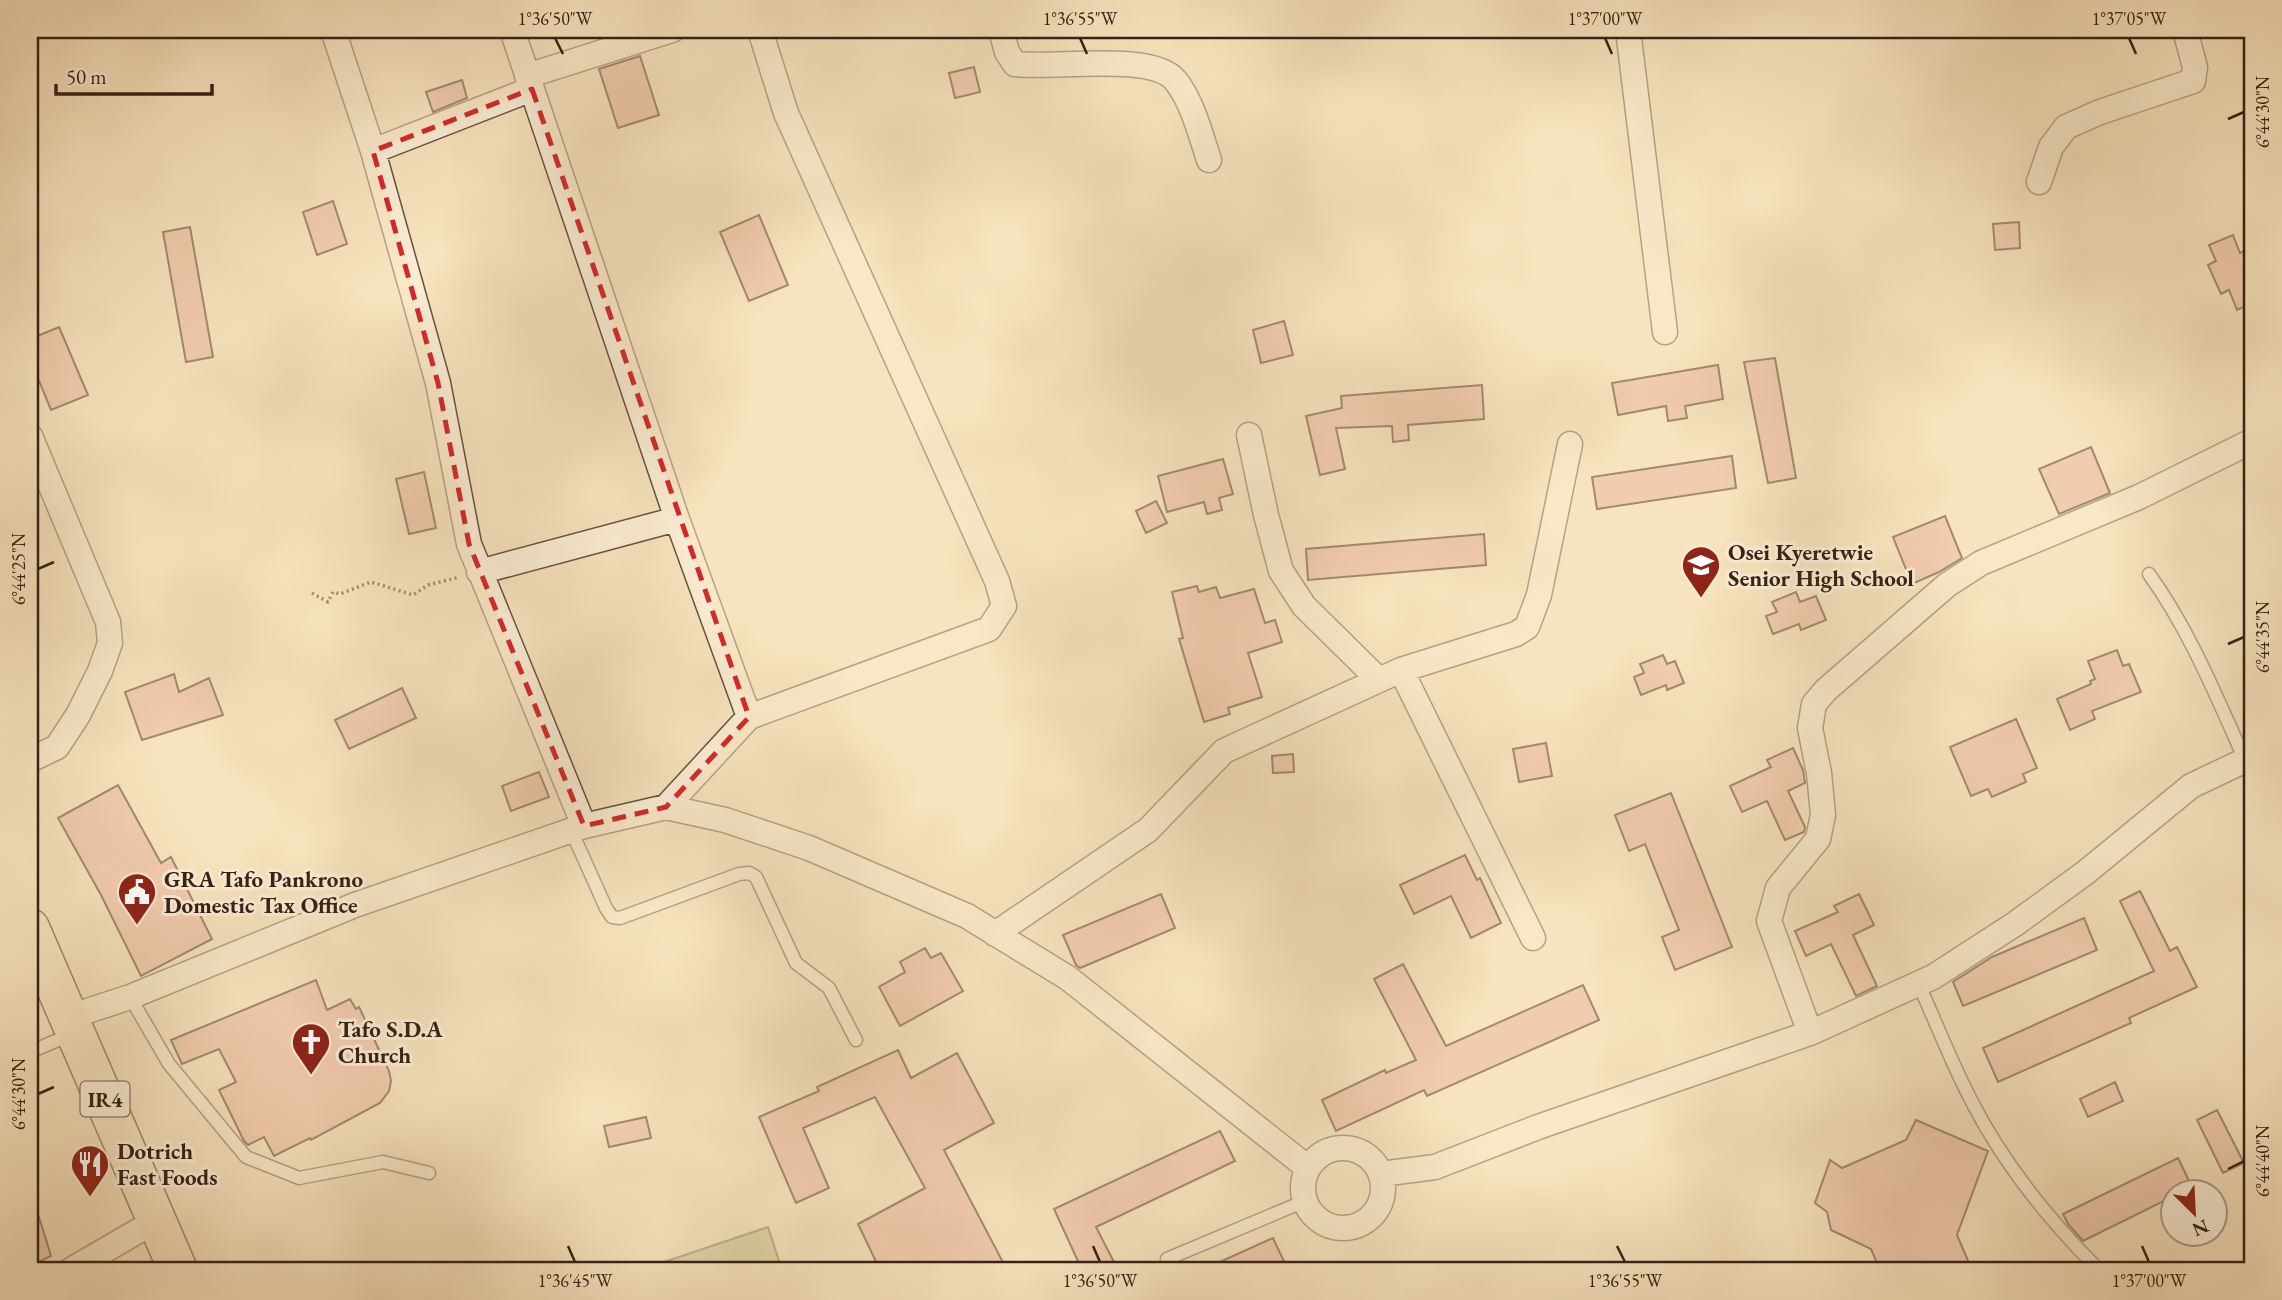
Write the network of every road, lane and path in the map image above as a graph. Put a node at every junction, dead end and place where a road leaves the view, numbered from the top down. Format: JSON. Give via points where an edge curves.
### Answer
{"nodes":[{"id":1,"x":333,"y":30,"type":"edge"},
{"id":2,"x":512,"y":30,"type":"edge"},
{"id":3,"x":672,"y":30,"type":"edge"},
{"id":4,"x":760,"y":30,"type":"edge"},
{"id":5,"x":1001,"y":30,"type":"edge"},
{"id":6,"x":1628,"y":30,"type":"edge"},
{"id":7,"x":2185,"y":30,"type":"edge"},
{"id":8,"x":529,"y":83,"type":"junction"},
{"id":9,"x":373,"y":151,"type":"junction"},
{"id":10,"x":1209,"y":160,"type":"dead end"},
{"id":11,"x":2039,"y":182,"type":"dead end"},
{"id":12,"x":1665,"y":332,"type":"dead end"},
{"id":13,"x":1249,"y":435,"type":"dead end"},
{"id":14,"x":30,"y":436,"type":"edge"},
{"id":15,"x":2252,"y":441,"type":"edge"},
{"id":16,"x":1570,"y":443,"type":"dead end"},
{"id":17,"x":677,"y":519,"type":"junction"},
{"id":18,"x":2149,"y":574,"type":"dead end"},
{"id":19,"x":470,"y":575,"type":"junction"},
{"id":20,"x":312,"y":593,"type":"dead end"},
{"id":21,"x":1401,"y":670,"type":"junction"},
{"id":22,"x":1379,"y":680,"type":"junction"},
{"id":23,"x":749,"y":718,"type":"junction"},
{"id":24,"x":2249,"y":758,"type":"edge"},
{"id":25,"x":30,"y":760,"type":"edge"},
{"id":26,"x":666,"y":807,"type":"junction"},
{"id":27,"x":578,"y":828,"type":"junction"},
{"id":28,"x":30,"y":928,"type":"edge"},
{"id":29,"x":995,"y":933,"type":"junction"},
{"id":30,"x":1533,"y":938,"type":"dead end"},
{"id":31,"x":1919,"y":983,"type":"junction"},
{"id":32,"x":130,"y":997,"type":"junction"},
{"id":33,"x":73,"y":1025,"type":"junction"},
{"id":34,"x":1810,"y":1033,"type":"junction"},
{"id":35,"x":856,"y":1040,"type":"dead end"},
{"id":36,"x":30,"y":1052,"type":"edge"},
{"id":37,"x":1308,"y":1168,"type":"junction"},
{"id":38,"x":429,"y":1173,"type":"dead end"},
{"id":39,"x":1381,"y":1174,"type":"junction"},
{"id":40,"x":1305,"y":1201,"type":"junction"},
{"id":41,"x":157,"y":1220,"type":"junction"},
{"id":42,"x":1167,"y":1259,"type":"dead end"},
{"id":43,"x":71,"y":1270,"type":"edge"},
{"id":44,"x":178,"y":1270,"type":"edge"},
{"id":45,"x":2099,"y":1270,"type":"edge"}],
"edges":[{"from":1,"to":9,"type":"street"},
{"from":2,"to":8,"type":"street"},
{"from":3,"to":8,"type":"street"},
{"from":4,"to":23,"type":"street","via":[[786,113],[997,581],[1004,606],[989,629]]},
{"from":5,"to":10,"type":"street","via":[[1016,64],[1134,64],[1160,69],[1175,80],[1191,109]]},
{"from":6,"to":12,"type":"street"},
{"from":7,"to":11,"type":"street","via":[[2195,67],[2193,81],[2066,127],[2051,147]]},
{"from":8,"to":9,"type":"street"},
{"from":8,"to":17,"type":"street"},
{"from":9,"to":19,"type":"street","via":[[438,383],[469,544]]},
{"from":13,"to":22,"type":"street","via":[[1281,571],[1304,606]]},
{"from":14,"to":25,"type":"street","via":[[108,622],[110,643],[78,715],[57,747]]},
{"from":15,"to":34,"type":"street","via":[[2139,497],[1981,563],[1947,585],[1814,704],[1810,729],[1823,815],[1818,839],[1778,888],[1769,920]]},
{"from":16,"to":21,"type":"street","via":[[1539,595],[1527,627]]},
{"from":17,"to":19,"type":"street"},
{"from":17,"to":23,"type":"street"},
{"from":18,"to":24,"type":"lane","via":[[2188,633]]},
{"from":19,"to":20,"type":"path","via":[[428,585],[413,595],[371,582],[333,593],[328,602]]},
{"from":19,"to":27,"type":"street"},
{"from":21,"to":22,"type":"street"},
{"from":21,"to":30,"type":"street"},
{"from":22,"to":29,"type":"street","via":[[1224,751],[1148,830]]},
{"from":23,"to":26,"type":"street"},
{"from":24,"to":31,"type":"street","via":[[2190,786],[2055,895]]},
{"from":26,"to":27,"type":"street"},
{"from":26,"to":29,"type":"street","via":[[725,820],[809,848],[967,916]]},
{"from":27,"to":32,"type":"street","via":[[355,905]]},
{"from":27,"to":35,"type":"lane","via":[[612,917],[620,918],[738,874],[755,877],[796,963],[829,988]]},
{"from":28,"to":33,"type":"main road","number":"IR4"},
{"from":29,"to":37,"type":"street","via":[[1068,978]]},
{"from":31,"to":34,"type":"street"},
{"from":31,"to":45,"type":"lane","via":[[1971,1101],[2014,1170],[2062,1232]]},
{"from":32,"to":33,"type":"street"},
{"from":32,"to":38,"type":"lane","via":[[169,1064],[246,1157],[299,1178],[383,1161]]},
{"from":33,"to":36,"type":"lane"},
{"from":33,"to":41,"type":"main road","number":"IR4"},
{"from":34,"to":39,"type":"street","via":[[1435,1167]]},
{"from":37,"to":39,"type":"street","via":[[1324,1152],[1346,1148],[1368,1156]]},
{"from":37,"to":40,"type":"street"},
{"from":39,"to":40,"type":"street","via":[[1378,1208],[1351,1227],[1318,1220]]},
{"from":40,"to":42,"type":"lane"},
{"from":41,"to":43,"type":"street"},
{"from":41,"to":44,"type":"main road","number":"IR4"}]}
